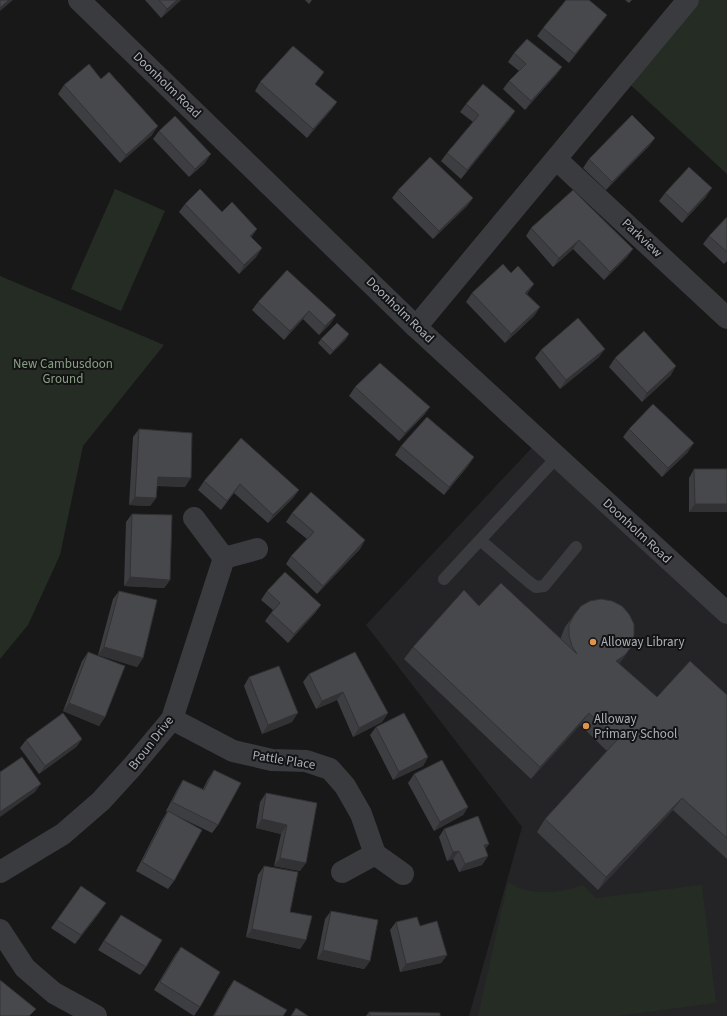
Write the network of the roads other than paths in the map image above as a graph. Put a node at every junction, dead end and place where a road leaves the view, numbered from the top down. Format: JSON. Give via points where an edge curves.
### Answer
{"nodes":[{"id":1,"x":80,"y":0,"type":"edge"},
{"id":2,"x":688,"y":0,"type":"edge"},
{"id":3,"x":556,"y":159,"type":"junction"},
{"id":4,"x":727,"y":318,"type":"edge"},
{"id":5,"x":416,"y":327,"type":"junction"},
{"id":6,"x":557,"y":457,"type":"junction"},
{"id":7,"x":194,"y":518,"type":"dead end"},
{"id":8,"x":480,"y":540,"type":"junction"},
{"id":9,"x":576,"y":547,"type":"dead end"},
{"id":10,"x":256,"y":549,"type":"dead end"},
{"id":11,"x":224,"y":558,"type":"junction"},
{"id":12,"x":444,"y":579,"type":"dead end"},
{"id":13,"x":727,"y":613,"type":"edge"},
{"id":14,"x":172,"y":719,"type":"junction"},
{"id":15,"x":375,"y":854,"type":"junction"},
{"id":16,"x":0,"y":872,"type":"edge"},
{"id":17,"x":342,"y":872,"type":"dead end"},
{"id":18,"x":403,"y":874,"type":"dead end"},
{"id":19,"x":0,"y":930,"type":"edge"},
{"id":20,"x":72,"y":1011,"type":"edge"},
{"id":21,"x":96,"y":1016,"type":"edge"}],
"edges":[{"from":1,"to":5,"type":"street","name":"Doonholm Road"},
{"from":2,"to":3,"type":"street"},
{"from":3,"to":4,"type":"street","name":"Parkview"},
{"from":3,"to":5,"type":"street"},
{"from":5,"to":6,"type":"street","name":"Doonholm Road"},
{"from":6,"to":8,"type":"lane"},
{"from":6,"to":13,"type":"street","name":"Doonholm Road"},
{"from":7,"to":11,"type":"street"},
{"from":8,"to":9,"type":"lane","via":[[536,587],[544,586]]},
{"from":8,"to":12,"type":"lane"},
{"from":10,"to":11,"type":"street"},
{"from":11,"to":14,"type":"street","name":"Broun Drive"},
{"from":14,"to":15,"type":"street","name":"Pattle Place","via":[[233,751],[272,760],[306,761],[330,769],[345,786],[361,814]]},
{"from":14,"to":16,"type":"street","name":"Broun Drive","via":[[101,800],[63,834]]},
{"from":15,"to":17,"type":"street"},
{"from":15,"to":18,"type":"street"},
{"from":19,"to":20,"type":"street","via":[[25,968]]},
{"from":20,"to":21,"type":"street"}]}
